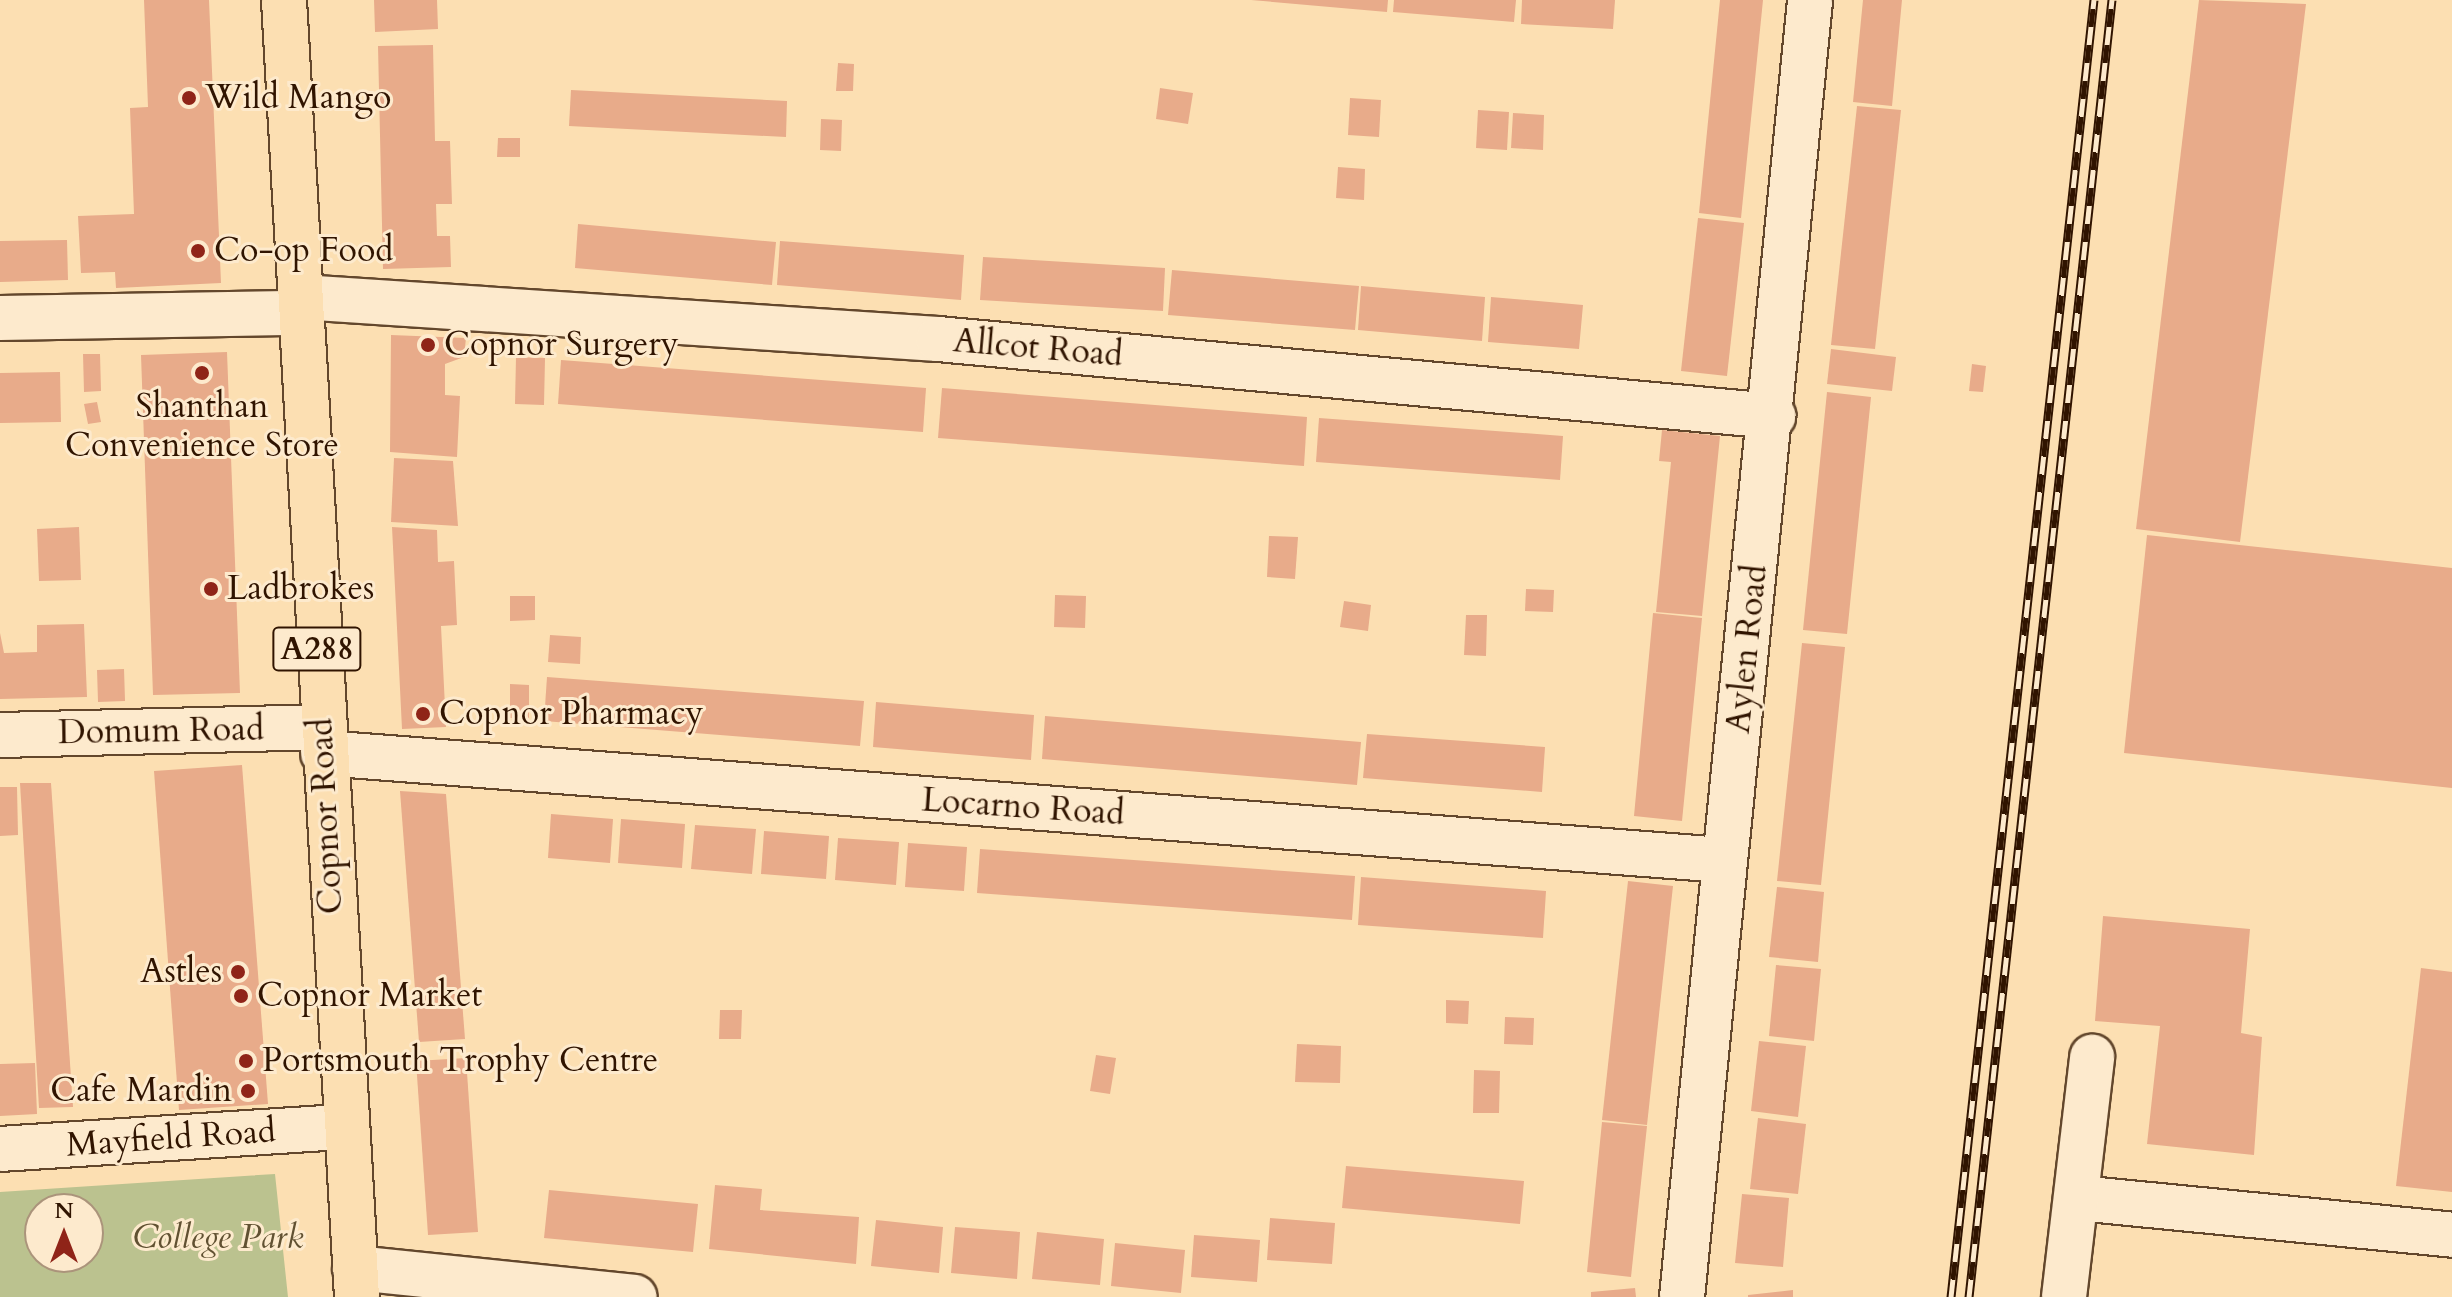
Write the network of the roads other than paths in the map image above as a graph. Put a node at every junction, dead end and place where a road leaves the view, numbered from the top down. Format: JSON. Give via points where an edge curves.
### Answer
{"nodes":[{"id":1,"x":284,"y":0,"type":"edge"},
{"id":2,"x":1810,"y":0,"type":"edge"},
{"id":3,"x":301,"y":305,"type":"junction"},
{"id":4,"x":0,"y":318,"type":"edge"},
{"id":5,"x":1773,"y":416,"type":"junction"},
{"id":6,"x":0,"y":735,"type":"edge"},
{"id":7,"x":322,"y":740,"type":"junction"},
{"id":8,"x":1724,"y":860,"type":"junction"},
{"id":9,"x":2092,"y":1057,"type":"dead end"},
{"id":10,"x":342,"y":1127,"type":"junction"},
{"id":11,"x":0,"y":1149,"type":"edge"},
{"id":12,"x":2078,"y":1198,"type":"junction"},
{"id":13,"x":2452,"y":1235,"type":"edge"},
{"id":14,"x":356,"y":1283,"type":"edge"},
{"id":15,"x":635,"y":1297,"type":"edge"},
{"id":16,"x":1682,"y":1297,"type":"edge"},
{"id":17,"x":2064,"y":1297,"type":"edge"}],
"edges":[{"from":1,"to":3,"type":"main road","name":"Copnor Road","number":"A288"},
{"from":2,"to":5,"type":"street","name":"Aylen Road"},
{"from":3,"to":4,"type":"street","name":"Allcot Road"},
{"from":3,"to":5,"type":"street","name":"Allcot Road","via":[[907,336]]},
{"from":3,"to":7,"type":"main road","name":"Copnor Road","number":"A288"},
{"from":5,"to":8,"type":"street","name":"Aylen Road"},
{"from":6,"to":7,"type":"street","name":"Domum Road"},
{"from":7,"to":8,"type":"street","name":"Locarno Road"},
{"from":7,"to":10,"type":"main road","name":"Copnor Road","number":"A288"},
{"from":8,"to":16,"type":"street","name":"Aylen Road"},
{"from":9,"to":12,"type":"street"},
{"from":10,"to":11,"type":"street","name":"Mayfield Road"},
{"from":10,"to":14,"type":"main road","name":"Copnor Road","number":"A288"},
{"from":12,"to":13,"type":"street"},
{"from":12,"to":17,"type":"street"},
{"from":14,"to":15,"type":"street"}]}
